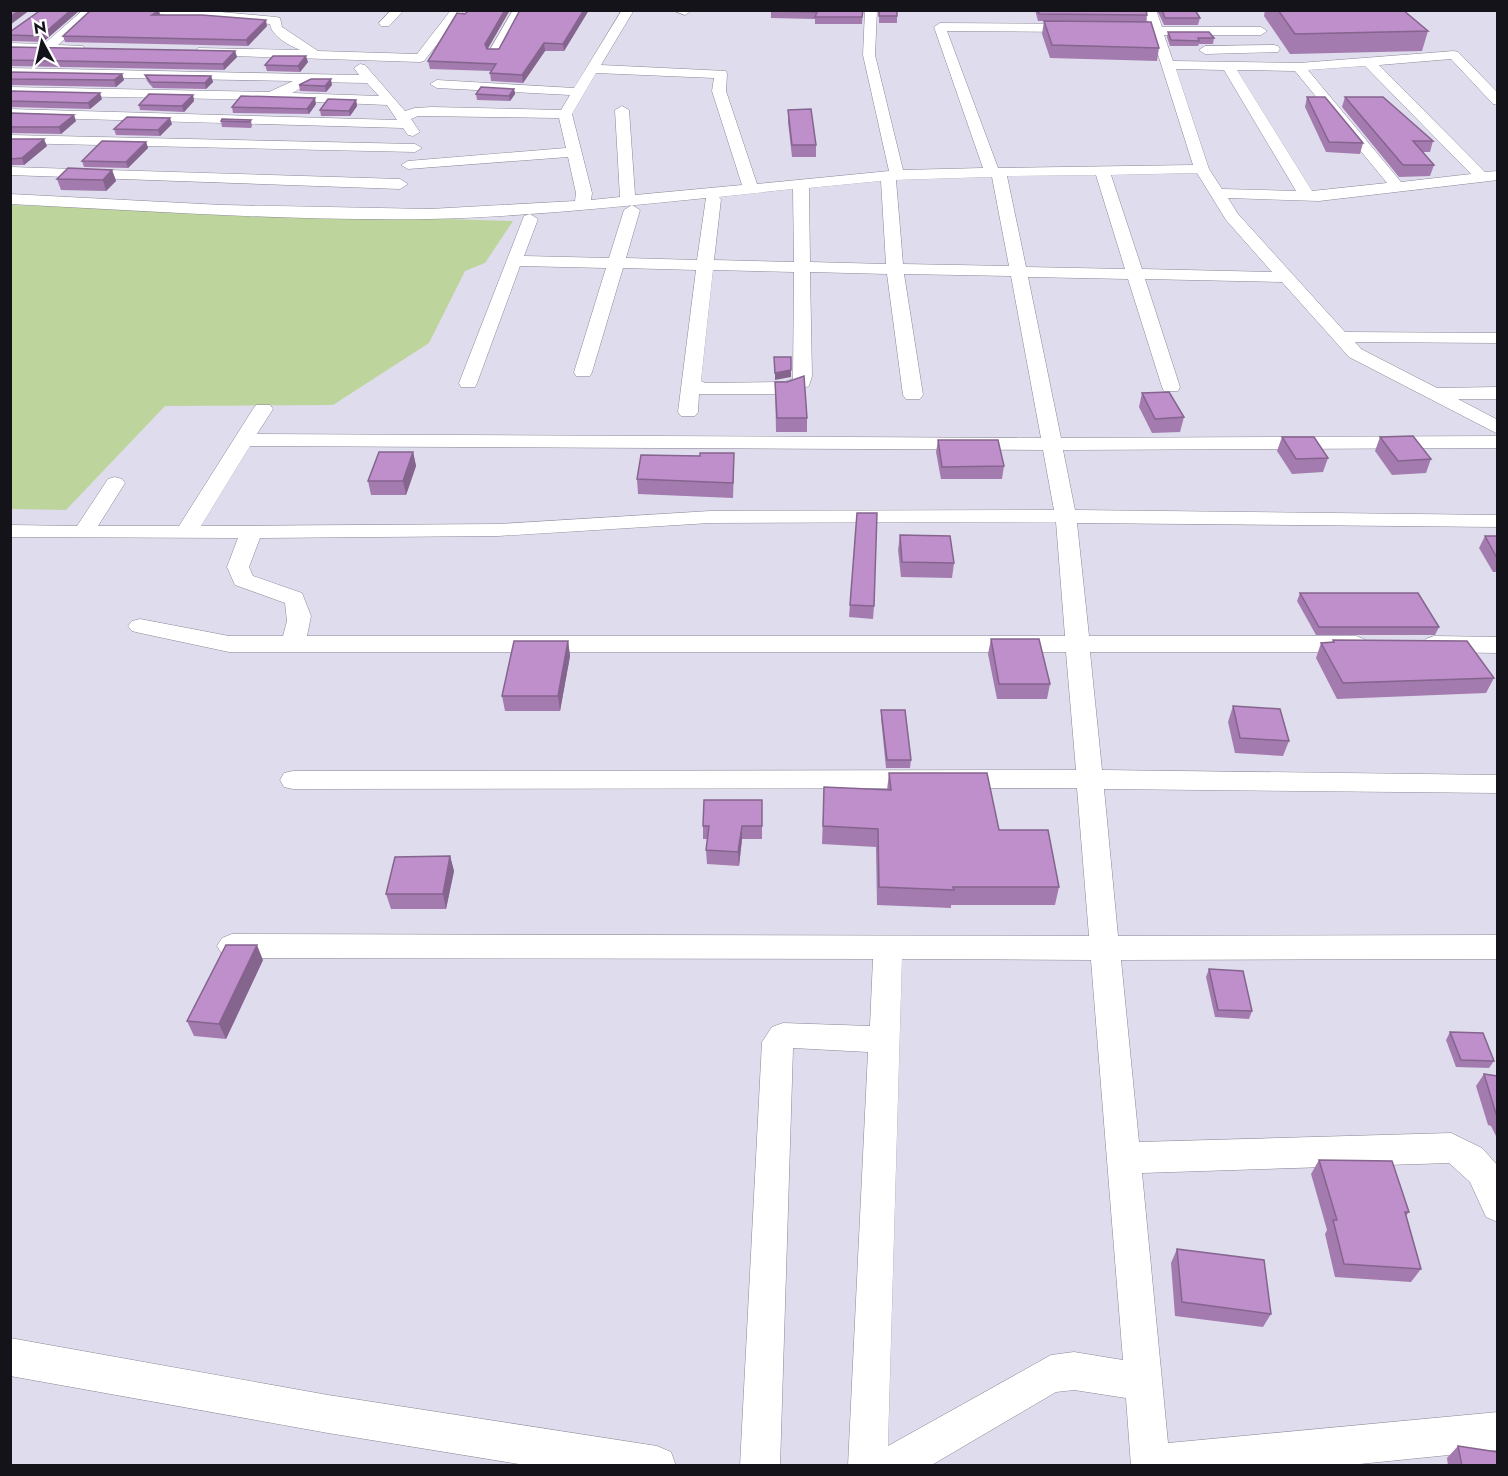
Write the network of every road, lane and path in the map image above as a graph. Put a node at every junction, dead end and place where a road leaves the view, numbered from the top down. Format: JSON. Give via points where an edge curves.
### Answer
{"nodes":[{"id":1,"x":91,"y":10,"type":"edge"},
{"id":2,"x":155,"y":10,"type":"edge"},
{"id":3,"x":398,"y":10,"type":"edge"},
{"id":4,"x":458,"y":10,"type":"edge"},
{"id":5,"x":519,"y":10,"type":"edge"},
{"id":6,"x":628,"y":10,"type":"edge"},
{"id":7,"x":678,"y":10,"type":"edge"},
{"id":8,"x":685,"y":10,"type":"edge"},
{"id":9,"x":871,"y":10,"type":"edge"},
{"id":10,"x":192,"y":12,"type":"edge"},
{"id":11,"x":385,"y":24,"type":"dead end"},
{"id":12,"x":1096,"y":28,"type":"edge"},
{"id":13,"x":1261,"y":31,"type":"dead end"},
{"id":14,"x":1158,"y":38,"type":"edge"},
{"id":15,"x":10,"y":47,"type":"edge"},
{"id":16,"x":47,"y":48,"type":"junction"},
{"id":17,"x":94,"y":49,"type":"edge"},
{"id":18,"x":1274,"y":49,"type":"dead end"},
{"id":19,"x":1196,"y":50,"type":"edge"},
{"id":20,"x":188,"y":51,"type":"edge"},
{"id":21,"x":494,"y":53,"type":"edge"},
{"id":22,"x":315,"y":54,"type":"junction"},
{"id":23,"x":348,"y":55,"type":"junction"},
{"id":24,"x":1369,"y":62,"type":"junction"},
{"id":25,"x":1299,"y":67,"type":"junction"},
{"id":26,"x":1229,"y":68,"type":"junction"},
{"id":27,"x":592,"y":69,"type":"junction"},
{"id":28,"x":10,"y":72,"type":"edge"},
{"id":29,"x":313,"y":77,"type":"junction"},
{"id":30,"x":370,"y":79,"type":"junction"},
{"id":31,"x":436,"y":84,"type":"dead end"},
{"id":32,"x":10,"y":91,"type":"edge"},
{"id":33,"x":579,"y":92,"type":"junction"},
{"id":34,"x":270,"y":96,"type":"junction"},
{"id":35,"x":391,"y":101,"type":"junction"},
{"id":36,"x":1497,"y":101,"type":"edge"},
{"id":37,"x":622,"y":110,"type":"dead end"},
{"id":38,"x":10,"y":113,"type":"edge"},
{"id":39,"x":565,"y":114,"type":"junction"},
{"id":40,"x":405,"y":121,"type":"junction"},
{"id":41,"x":10,"y":139,"type":"edge"},
{"id":42,"x":415,"y":148,"type":"junction"},
{"id":43,"x":574,"y":152,"type":"junction"},
{"id":44,"x":408,"y":165,"type":"junction"},
{"id":45,"x":1202,"y":169,"type":"junction"},
{"id":46,"x":1102,"y":170,"type":"junction"},
{"id":47,"x":10,"y":171,"type":"edge"},
{"id":48,"x":996,"y":172,"type":"junction"},
{"id":49,"x":892,"y":176,"type":"junction"},
{"id":50,"x":1490,"y":176,"type":"edge"},
{"id":51,"x":801,"y":184,"type":"junction"},
{"id":52,"x":1397,"y":186,"type":"junction"},
{"id":53,"x":751,"y":189,"type":"junction"},
{"id":54,"x":1216,"y":193,"type":"junction"},
{"id":55,"x":1307,"y":196,"type":"junction"},
{"id":56,"x":394,"y":198,"type":"junction"},
{"id":57,"x":10,"y":199,"type":"edge"},
{"id":58,"x":713,"y":199,"type":"dead end"},
{"id":59,"x":582,"y":205,"type":"junction"},
{"id":60,"x":630,"y":206,"type":"junction"},
{"id":61,"x":530,"y":219,"type":"dead end"},
{"id":62,"x":514,"y":261,"type":"junction"},
{"id":63,"x":614,"y":263,"type":"junction"},
{"id":64,"x":704,"y":265,"type":"junction"},
{"id":65,"x":800,"y":267,"type":"junction"},
{"id":66,"x":895,"y":270,"type":"junction"},
{"id":67,"x":1019,"y":273,"type":"junction"},
{"id":68,"x":1134,"y":274,"type":"junction"},
{"id":69,"x":1285,"y":277,"type":"junction"},
{"id":70,"x":1340,"y":337,"type":"junction"},
{"id":71,"x":1497,"y":339,"type":"edge"},
{"id":72,"x":584,"y":372,"type":"dead end"},
{"id":73,"x":468,"y":383,"type":"dead end"},
{"id":74,"x":691,"y":383,"type":"junction"},
{"id":75,"x":1171,"y":387,"type":"dead end"},
{"id":76,"x":1497,"y":393,"type":"edge"},
{"id":77,"x":1433,"y":394,"type":"junction"},
{"id":78,"x":913,"y":395,"type":"dead end"},
{"id":79,"x":262,"y":409,"type":"dead end"},
{"id":80,"x":688,"y":412,"type":"dead end"},
{"id":81,"x":1497,"y":428,"type":"edge"},
{"id":82,"x":243,"y":440,"type":"junction"},
{"id":83,"x":1497,"y":442,"type":"edge"},
{"id":84,"x":1052,"y":444,"type":"junction"},
{"id":85,"x":115,"y":483,"type":"dead end"},
{"id":86,"x":1066,"y":516,"type":"junction"},
{"id":87,"x":1497,"y":521,"type":"edge"},
{"id":88,"x":10,"y":531,"type":"edge"},
{"id":89,"x":187,"y":531,"type":"junction"},
{"id":90,"x":252,"y":531,"type":"junction"},
{"id":91,"x":82,"y":533,"type":"junction"},
{"id":92,"x":140,"y":626,"type":"dead end"},
{"id":93,"x":292,"y":644,"type":"junction"},
{"id":94,"x":1077,"y":644,"type":"junction"},
{"id":95,"x":1381,"y":644,"type":"edge"},
{"id":96,"x":1416,"y":644,"type":"edge"},
{"id":97,"x":1497,"y":645,"type":"edge"},
{"id":98,"x":1089,"y":779,"type":"junction"},
{"id":99,"x":293,"y":780,"type":"dead end"},
{"id":100,"x":1497,"y":784,"type":"edge"},
{"id":101,"x":232,"y":946,"type":"edge"},
{"id":102,"x":1497,"y":947,"type":"edge"},
{"id":103,"x":888,"y":948,"type":"junction"},
{"id":104,"x":1104,"y":948,"type":"junction"},
{"id":105,"x":885,"y":1040,"type":"junction"},
{"id":106,"x":1123,"y":1158,"type":"junction"},
{"id":107,"x":1497,"y":1206,"type":"edge"},
{"id":108,"x":10,"y":1357,"type":"edge"},
{"id":109,"x":1143,"y":1382,"type":"junction"},
{"id":110,"x":1497,"y":1431,"type":"edge"},
{"id":111,"x":1151,"y":1465,"type":"edge"},
{"id":112,"x":657,"y":1466,"type":"edge"},
{"id":113,"x":760,"y":1466,"type":"edge"},
{"id":114,"x":868,"y":1466,"type":"edge"},
{"id":115,"x":892,"y":1466,"type":"edge"}],
"edges":[{"from":1,"to":16,"type":"street"},
{"from":2,"to":10,"type":"street"},
{"from":3,"to":11,"type":"street"},
{"from":4,"to":23,"type":"street","via":[[420,58]]},
{"from":5,"to":21,"type":"street"},
{"from":6,"to":27,"type":"street"},
{"from":7,"to":8,"type":"street"},
{"from":9,"to":49,"type":"street","via":[[869,54]]},
{"from":10,"to":22,"type":"street","via":[[276,21],[276,28],[290,40]]},
{"from":12,"to":48,"type":"street","via":[[940,27]]},
{"from":13,"to":14,"type":"street"},
{"from":14,"to":26,"type":"street"},
{"from":14,"to":45,"type":"street"},
{"from":15,"to":16,"type":"street"},
{"from":16,"to":17,"type":"street"},
{"from":18,"to":19,"type":"street"},
{"from":20,"to":22,"type":"street"},
{"from":22,"to":23,"type":"street"},
{"from":23,"to":30,"type":"street"},
{"from":24,"to":25,"type":"street"},
{"from":24,"to":36,"type":"street","via":[[1454,55]]},
{"from":24,"to":50,"type":"street"},
{"from":25,"to":26,"type":"street"},
{"from":25,"to":52,"type":"street"},
{"from":26,"to":55,"type":"street"},
{"from":27,"to":33,"type":"street"},
{"from":27,"to":53,"type":"street","via":[[721,74],[719,91]]},
{"from":28,"to":29,"type":"street"},
{"from":29,"to":30,"type":"street"},
{"from":29,"to":34,"type":"street"},
{"from":30,"to":35,"type":"street"},
{"from":31,"to":33,"type":"street"},
{"from":32,"to":34,"type":"street"},
{"from":33,"to":39,"type":"street"},
{"from":34,"to":35,"type":"street"},
{"from":35,"to":40,"type":"street"},
{"from":37,"to":60,"type":"street"},
{"from":38,"to":40,"type":"street"},
{"from":39,"to":40,"type":"street","via":[[432,111],[414,112]]},
{"from":39,"to":43,"type":"street"},
{"from":40,"to":42,"type":"street","via":[[416,136]]},
{"from":41,"to":42,"type":"street"},
{"from":42,"to":44,"type":"street"},
{"from":43,"to":44,"type":"street"},
{"from":43,"to":59,"type":"street","via":[[584,193]]},
{"from":44,"to":56,"type":"street"},
{"from":45,"to":46,"type":"street"},
{"from":45,"to":54,"type":"street"},
{"from":46,"to":48,"type":"street"},
{"from":46,"to":68,"type":"street"},
{"from":47,"to":56,"type":"street"},
{"from":48,"to":49,"type":"street"},
{"from":48,"to":67,"type":"street"},
{"from":49,"to":51,"type":"street"},
{"from":49,"to":66,"type":"street"},
{"from":50,"to":52,"type":"street"},
{"from":51,"to":53,"type":"street"},
{"from":51,"to":65,"type":"street"},
{"from":52,"to":55,"type":"street"},
{"from":53,"to":60,"type":"street"},
{"from":54,"to":55,"type":"street"},
{"from":54,"to":69,"type":"street"},
{"from":56,"to":57,"type":"street","via":[[222,210]]},
{"from":56,"to":59,"type":"street","via":[[430,214]]},
{"from":58,"to":64,"type":"street"},
{"from":59,"to":60,"type":"street"},
{"from":60,"to":63,"type":"street"},
{"from":61,"to":62,"type":"street"},
{"from":62,"to":63,"type":"street"},
{"from":62,"to":73,"type":"street"},
{"from":63,"to":64,"type":"street"},
{"from":63,"to":72,"type":"street"},
{"from":64,"to":65,"type":"street"},
{"from":64,"to":74,"type":"street"},
{"from":65,"to":66,"type":"street"},
{"from":65,"to":74,"type":"street","via":[[802,382],[786,388],[701,388]]},
{"from":66,"to":67,"type":"street"},
{"from":66,"to":78,"type":"street"},
{"from":67,"to":68,"type":"street"},
{"from":67,"to":84,"type":"street"},
{"from":68,"to":69,"type":"street"},
{"from":68,"to":75,"type":"street"},
{"from":69,"to":70,"type":"street"},
{"from":70,"to":71,"type":"street"},
{"from":70,"to":77,"type":"street","via":[[1355,353]]},
{"from":74,"to":80,"type":"street"},
{"from":76,"to":77,"type":"street"},
{"from":77,"to":81,"type":"street"},
{"from":79,"to":82,"type":"street"},
{"from":82,"to":84,"type":"street"},
{"from":82,"to":89,"type":"street"},
{"from":83,"to":84,"type":"street"},
{"from":84,"to":86,"type":"street"},
{"from":85,"to":91,"type":"street"},
{"from":86,"to":87,"type":"street"},
{"from":86,"to":90,"type":"street","via":[[710,518],[498,530]]},
{"from":86,"to":94,"type":"street"},
{"from":88,"to":91,"type":"street"},
{"from":89,"to":90,"type":"street"},
{"from":89,"to":91,"type":"street"},
{"from":90,"to":93,"type":"street","via":[[238,567],[243,580],[294,598],[300,609]]},
{"from":92,"to":93,"type":"street","via":[[230,644]]},
{"from":93,"to":94,"type":"street"},
{"from":94,"to":95,"type":"street"},
{"from":94,"to":98,"type":"street"},
{"from":96,"to":97,"type":"street"},
{"from":98,"to":99,"type":"street"},
{"from":98,"to":100,"type":"street"},
{"from":98,"to":104,"type":"street"},
{"from":101,"to":103,"type":"street"},
{"from":102,"to":104,"type":"street"},
{"from":103,"to":104,"type":"street"},
{"from":103,"to":105,"type":"street"},
{"from":104,"to":106,"type":"street"},
{"from":105,"to":113,"type":"street","via":[[791,1035],[778,1042]]},
{"from":105,"to":114,"type":"street"},
{"from":106,"to":107,"type":"street","via":[[1451,1148],[1474,1160],[1483,1170]]},
{"from":106,"to":109,"type":"street"},
{"from":108,"to":112,"type":"street","via":[[328,1414]]},
{"from":109,"to":111,"type":"street"},
{"from":109,"to":115,"type":"street","via":[[1074,1371],[1051,1374]]},
{"from":110,"to":111,"type":"street"}]}
